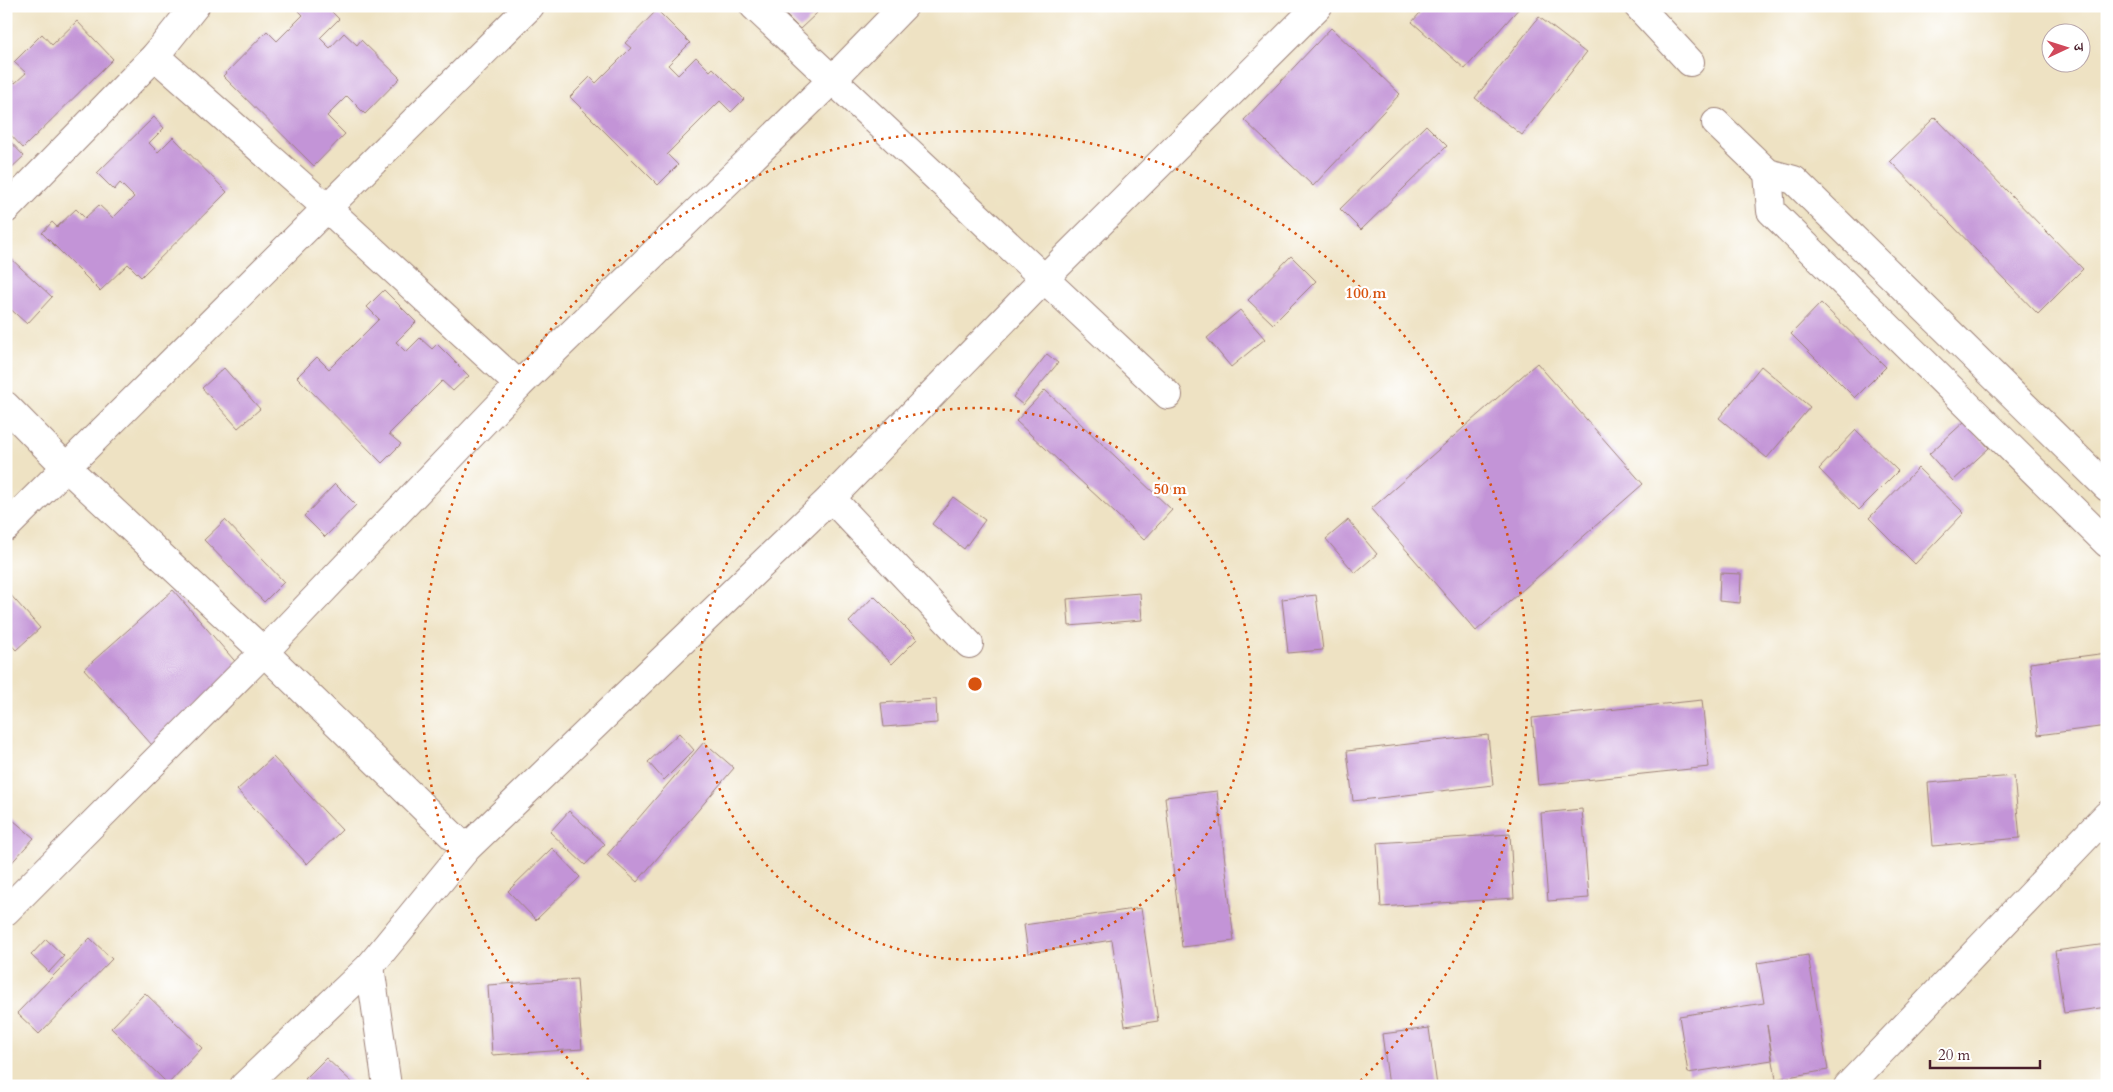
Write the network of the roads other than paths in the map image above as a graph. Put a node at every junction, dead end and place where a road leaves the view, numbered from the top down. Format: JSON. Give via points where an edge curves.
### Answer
{"nodes":[{"id":1,"x":195,"y":6,"type":"edge"},
{"id":2,"x":530,"y":6,"type":"edge"},
{"id":3,"x":754,"y":6,"type":"edge"},
{"id":4,"x":904,"y":6,"type":"edge"},
{"id":5,"x":1318,"y":6,"type":"edge"},
{"id":6,"x":1638,"y":6,"type":"edge"},
{"id":7,"x":155,"y":56,"type":"junction"},
{"id":8,"x":1690,"y":62,"type":"dead end"},
{"id":9,"x":833,"y":79,"type":"junction"},
{"id":10,"x":1716,"y":123,"type":"dead end"},
{"id":11,"x":1768,"y":173,"type":"junction"},
{"id":12,"x":6,"y":209,"type":"edge"},
{"id":13,"x":328,"y":209,"type":"junction"},
{"id":14,"x":1044,"y":279,"type":"junction"},
{"id":15,"x":519,"y":385,"type":"junction"},
{"id":16,"x":1168,"y":395,"type":"dead end"},
{"id":17,"x":6,"y":406,"type":"edge"},
{"id":18,"x":66,"y":467,"type":"junction"},
{"id":19,"x":2107,"y":487,"type":"edge"},
{"id":20,"x":831,"y":498,"type":"junction"},
{"id":21,"x":6,"y":527,"type":"edge"},
{"id":22,"x":2107,"y":543,"type":"edge"},
{"id":23,"x":969,"y":644,"type":"dead end"},
{"id":24,"x":264,"y":652,"type":"junction"},
{"id":25,"x":2107,"y":815,"type":"edge"},
{"id":26,"x":466,"y":849,"type":"junction"},
{"id":27,"x":6,"y":911,"type":"edge"},
{"id":28,"x":370,"y":966,"type":"junction"},
{"id":29,"x":244,"y":1086,"type":"edge"},
{"id":30,"x":387,"y":1086,"type":"edge"},
{"id":31,"x":1848,"y":1086,"type":"edge"}],
"edges":[{"from":1,"to":7,"type":"street"},
{"from":2,"to":13,"type":"street"},
{"from":3,"to":9,"type":"street"},
{"from":4,"to":9,"type":"street"},
{"from":5,"to":14,"type":"street"},
{"from":6,"to":8,"type":"street"},
{"from":7,"to":12,"type":"street"},
{"from":7,"to":13,"type":"street"},
{"from":9,"to":14,"type":"street"},
{"from":9,"to":15,"type":"street"},
{"from":10,"to":11,"type":"street"},
{"from":11,"to":19,"type":"street","via":[[1794,180]]},
{"from":11,"to":22,"type":"street","via":[[1771,211]]},
{"from":13,"to":15,"type":"street"},
{"from":13,"to":18,"type":"street"},
{"from":14,"to":16,"type":"street"},
{"from":14,"to":20,"type":"street"},
{"from":15,"to":24,"type":"street"},
{"from":17,"to":18,"type":"street"},
{"from":18,"to":21,"type":"street"},
{"from":18,"to":24,"type":"street"},
{"from":20,"to":23,"type":"street"},
{"from":20,"to":26,"type":"street"},
{"from":24,"to":26,"type":"street"},
{"from":24,"to":27,"type":"street"},
{"from":25,"to":31,"type":"street"},
{"from":26,"to":28,"type":"street"},
{"from":28,"to":29,"type":"street"},
{"from":28,"to":30,"type":"street"}]}
